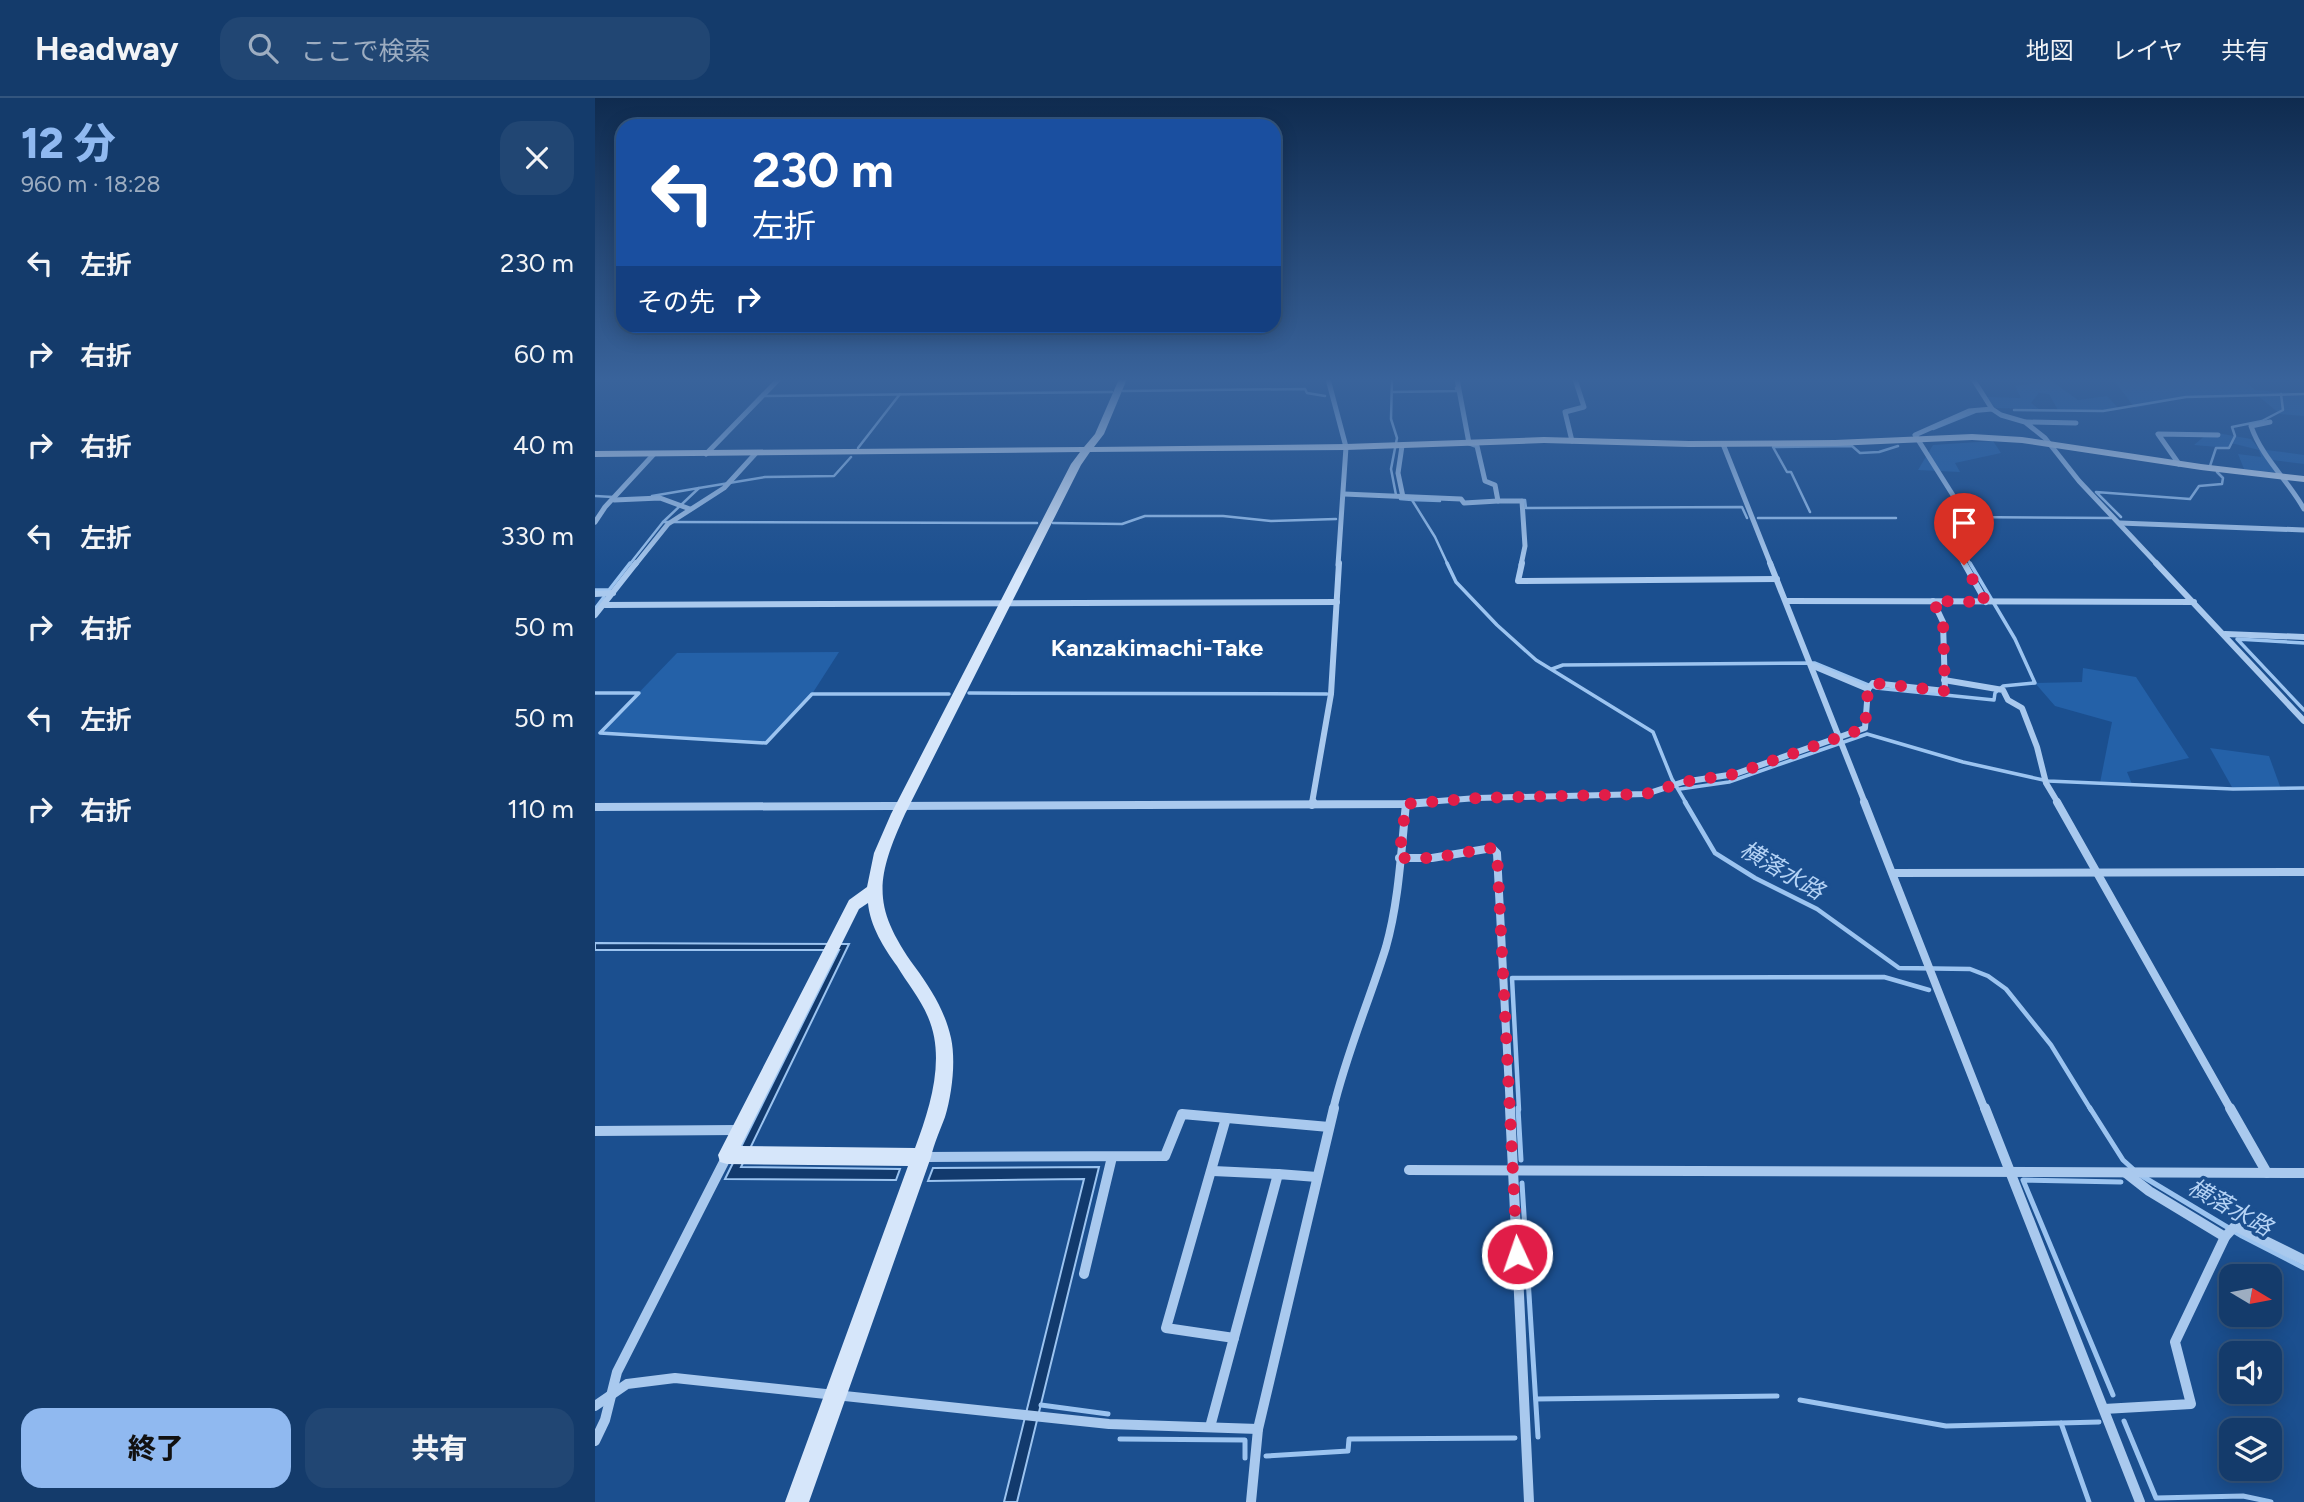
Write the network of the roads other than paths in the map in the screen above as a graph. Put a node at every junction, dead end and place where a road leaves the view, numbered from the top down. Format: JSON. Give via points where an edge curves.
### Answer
{"nodes":[{"id":1,"x":1723,"y":444,"type":"edge"},
{"id":2,"x":715,"y":445,"type":"edge"},
{"id":3,"x":1091,"y":445,"type":"edge"},
{"id":4,"x":1433,"y":445,"type":"edge"},
{"id":5,"x":1473,"y":445,"type":"edge"},
{"id":6,"x":1921,"y":445,"type":"edge"},
{"id":7,"x":2049,"y":445,"type":"edge"},
{"id":8,"x":2057,"y":445,"type":"edge"},
{"id":9,"x":2165,"y":445,"type":"edge"},
{"id":10,"x":2258,"y":445,"type":"edge"},
{"id":11,"x":1397,"y":446,"type":"junction"},
{"id":12,"x":1346,"y":447,"type":"junction"},
{"id":13,"x":1087,"y":450,"type":"junction"},
{"id":14,"x":755,"y":453,"type":"junction"},
{"id":15,"x":595,"y":454,"type":"edge"},
{"id":16,"x":654,"y":454,"type":"junction"},
{"id":17,"x":706,"y":454,"type":"junction"},
{"id":18,"x":2179,"y":464,"type":"junction"},
{"id":19,"x":2281,"y":476,"type":"junction"},
{"id":20,"x":2303,"y":479,"type":"edge"},
{"id":21,"x":1344,"y":494,"type":"junction"},
{"id":22,"x":1398,"y":496,"type":"junction"},
{"id":23,"x":616,"y":497,"type":"junction"},
{"id":24,"x":1498,"y":501,"type":"junction"},
{"id":25,"x":690,"y":509,"type":"junction"},
{"id":26,"x":2304,"y":509,"type":"edge"},
{"id":27,"x":595,"y":522,"type":"edge"},
{"id":28,"x":2120,"y":523,"type":"junction"},
{"id":29,"x":2304,"y":530,"type":"edge"},
{"id":30,"x":1777,"y":579,"type":"junction"},
{"id":31,"x":613,"y":593,"type":"junction"},
{"id":32,"x":595,"y":594,"type":"edge"},
{"id":33,"x":1787,"y":601,"type":"junction"},
{"id":34,"x":1933,"y":601,"type":"junction"},
{"id":35,"x":1337,"y":602,"type":"junction"},
{"id":36,"x":1986,"y":602,"type":"junction"},
{"id":37,"x":2194,"y":602,"type":"junction"},
{"id":38,"x":1007,"y":603,"type":"junction"},
{"id":39,"x":605,"y":605,"type":"junction"},
{"id":40,"x":595,"y":615,"type":"edge"},
{"id":41,"x":2225,"y":634,"type":"junction"},
{"id":42,"x":2304,"y":637,"type":"edge"},
{"id":43,"x":1810,"y":662,"type":"junction"},
{"id":44,"x":1944,"y":680,"type":"junction"},
{"id":45,"x":1868,"y":689,"type":"junction"},
{"id":46,"x":2304,"y":720,"type":"edge"},
{"id":47,"x":1838,"y":737,"type":"junction"},
{"id":48,"x":1406,"y":804,"type":"junction"},
{"id":49,"x":1312,"y":805,"type":"junction"},
{"id":50,"x":904,"y":806,"type":"junction"},
{"id":51,"x":595,"y":807,"type":"edge"},
{"id":52,"x":1399,"y":858,"type":"junction"},
{"id":53,"x":2304,"y":872,"type":"edge"},
{"id":54,"x":1893,"y":873,"type":"junction"},
{"id":55,"x":2098,"y":874,"type":"junction"},
{"id":56,"x":874,"y":890,"type":"junction"},
{"id":57,"x":1226,"y":1118,"type":"junction"},
{"id":58,"x":1329,"y":1127,"type":"junction"},
{"id":59,"x":740,"y":1130,"type":"junction"},
{"id":60,"x":595,"y":1131,"type":"edge"},
{"id":61,"x":727,"y":1156,"type":"junction"},
{"id":62,"x":922,"y":1157,"type":"junction"},
{"id":63,"x":1112,"y":1157,"type":"junction"},
{"id":64,"x":1409,"y":1170,"type":"dead end"},
{"id":65,"x":1213,"y":1171,"type":"junction"},
{"id":66,"x":1513,"y":1171,"type":"junction"},
{"id":67,"x":2010,"y":1171,"type":"junction"},
{"id":68,"x":2126,"y":1173,"type":"junction"},
{"id":69,"x":2267,"y":1173,"type":"junction"},
{"id":70,"x":2304,"y":1173,"type":"edge"},
{"id":71,"x":1278,"y":1174,"type":"junction"},
{"id":72,"x":1317,"y":1177,"type":"junction"},
{"id":73,"x":2225,"y":1237,"type":"junction"},
{"id":74,"x":2304,"y":1261,"type":"edge"},
{"id":75,"x":1084,"y":1274,"type":"dead end"},
{"id":76,"x":1234,"y":1338,"type":"junction"},
{"id":77,"x":836,"y":1393,"type":"junction"},
{"id":78,"x":611,"y":1396,"type":"junction"},
{"id":79,"x":595,"y":1406,"type":"edge"},
{"id":80,"x":2103,"y":1409,"type":"junction"},
{"id":81,"x":1210,"y":1427,"type":"junction"},
{"id":82,"x":1258,"y":1429,"type":"junction"},
{"id":83,"x":595,"y":1441,"type":"edge"},
{"id":84,"x":797,"y":1502,"type":"edge"},
{"id":85,"x":1251,"y":1502,"type":"edge"},
{"id":86,"x":1529,"y":1502,"type":"edge"},
{"id":87,"x":2140,"y":1502,"type":"edge"}],
"edges":[{"from":1,"to":30,"type":"street"},
{"from":2,"to":17,"type":"street"},
{"from":3,"to":13,"type":"street"},
{"from":4,"to":11,"type":"street"},
{"from":5,"to":24,"type":"street","via":[[1485,481],[1496,485]]},
{"from":6,"to":36,"type":"street","via":[[1956,500],[1954,547]]},
{"from":7,"to":28,"type":"street"},
{"from":8,"to":18,"type":"street"},
{"from":9,"to":18,"type":"street"},
{"from":10,"to":19,"type":"street"},
{"from":11,"to":12,"type":"street"},
{"from":11,"to":22,"type":"street"},
{"from":12,"to":13,"type":"street"},
{"from":12,"to":21,"type":"street"},
{"from":13,"to":14,"type":"street"},
{"from":13,"to":38,"type":"street"},
{"from":14,"to":17,"type":"street"},
{"from":14,"to":25,"type":"street","via":[[724,488]]},
{"from":15,"to":16,"type":"street"},
{"from":16,"to":17,"type":"street"},
{"from":16,"to":23,"type":"street"},
{"from":18,"to":19,"type":"street"},
{"from":19,"to":20,"type":"street"},
{"from":19,"to":26,"type":"street"},
{"from":21,"to":22,"type":"street"},
{"from":21,"to":35,"type":"street"},
{"from":22,"to":24,"type":"street"},
{"from":23,"to":25,"type":"street","via":[[660,498]]},
{"from":23,"to":27,"type":"street"},
{"from":24,"to":30,"type":"street","via":[[1522,501],[1525,545],[1518,581]]},
{"from":25,"to":31,"type":"street","via":[[668,524]]},
{"from":28,"to":29,"type":"street"},
{"from":28,"to":37,"type":"street"},
{"from":30,"to":33,"type":"street"},
{"from":31,"to":32,"type":"street"},
{"from":31,"to":39,"type":"street"},
{"from":33,"to":34,"type":"street"},
{"from":33,"to":43,"type":"street"},
{"from":34,"to":36,"type":"street"},
{"from":34,"to":44,"type":"street","via":[[1943,622]]},
{"from":35,"to":38,"type":"street"},
{"from":35,"to":49,"type":"street","via":[[1331,694]]},
{"from":36,"to":37,"type":"street"},
{"from":37,"to":41,"type":"street"},
{"from":38,"to":39,"type":"street"},
{"from":38,"to":50,"type":"street"},
{"from":39,"to":40,"type":"street"},
{"from":41,"to":42,"type":"street"},
{"from":41,"to":46,"type":"street"},
{"from":43,"to":45,"type":"street"},
{"from":43,"to":47,"type":"street"},
{"from":44,"to":45,"type":"street","via":[[1945,691],[1873,683]]},
{"from":44,"to":55,"type":"street","via":[[2003,690],[2008,701],[2022,708],[2045,780]]},
{"from":45,"to":47,"type":"street","via":[[1865,728]]},
{"from":47,"to":48,"type":"street","via":[[1735,774],[1683,782],[1646,794]]},
{"from":47,"to":54,"type":"street"},
{"from":48,"to":49,"type":"street"},
{"from":48,"to":52,"type":"street"},
{"from":49,"to":50,"type":"street"},
{"from":50,"to":51,"type":"street"},
{"from":50,"to":56,"type":"street","via":[[880,858]]},
{"from":52,"to":58,"type":"street","via":[[1386,946],[1344,1064]]},
{"from":52,"to":66,"type":"street","via":[[1432,858],[1492,848],[1497,853]]},
{"from":53,"to":55,"type":"street"},
{"from":54,"to":55,"type":"street"},
{"from":54,"to":67,"type":"street"},
{"from":55,"to":69,"type":"street"},
{"from":56,"to":59,"type":"street","via":[[854,905]]},
{"from":56,"to":62,"type":"street","via":[[876,919],[929,1002],[943,1038],[944,1073],[937,1113]]},
{"from":57,"to":58,"type":"street"},
{"from":57,"to":63,"type":"street","via":[[1182,1114],[1165,1156]]},
{"from":57,"to":65,"type":"street"},
{"from":58,"to":72,"type":"street"},
{"from":59,"to":60,"type":"street"},
{"from":59,"to":61,"type":"street"},
{"from":61,"to":62,"type":"street"},
{"from":61,"to":78,"type":"street","via":[[617,1372]]},
{"from":62,"to":63,"type":"street"},
{"from":62,"to":77,"type":"street"},
{"from":63,"to":75,"type":"street"},
{"from":64,"to":66,"type":"street"},
{"from":65,"to":71,"type":"street"},
{"from":65,"to":76,"type":"street","via":[[1166,1328]]},
{"from":66,"to":67,"type":"street"},
{"from":66,"to":86,"type":"street"},
{"from":67,"to":68,"type":"street"},
{"from":67,"to":80,"type":"street"},
{"from":68,"to":69,"type":"street"},
{"from":68,"to":73,"type":"street"},
{"from":69,"to":70,"type":"street"},
{"from":71,"to":72,"type":"street"},
{"from":71,"to":76,"type":"street"},
{"from":72,"to":82,"type":"street"},
{"from":73,"to":74,"type":"street","via":[[2235,1226]]},
{"from":73,"to":80,"type":"street","via":[[2175,1342],[2191,1404]]},
{"from":76,"to":81,"type":"street"},
{"from":77,"to":78,"type":"street","via":[[675,1378],[627,1384]]},
{"from":77,"to":81,"type":"street","via":[[1109,1424]]},
{"from":77,"to":84,"type":"street"},
{"from":78,"to":79,"type":"street"},
{"from":78,"to":83,"type":"street"},
{"from":80,"to":87,"type":"street"},
{"from":81,"to":82,"type":"street"},
{"from":82,"to":85,"type":"street"}]}
